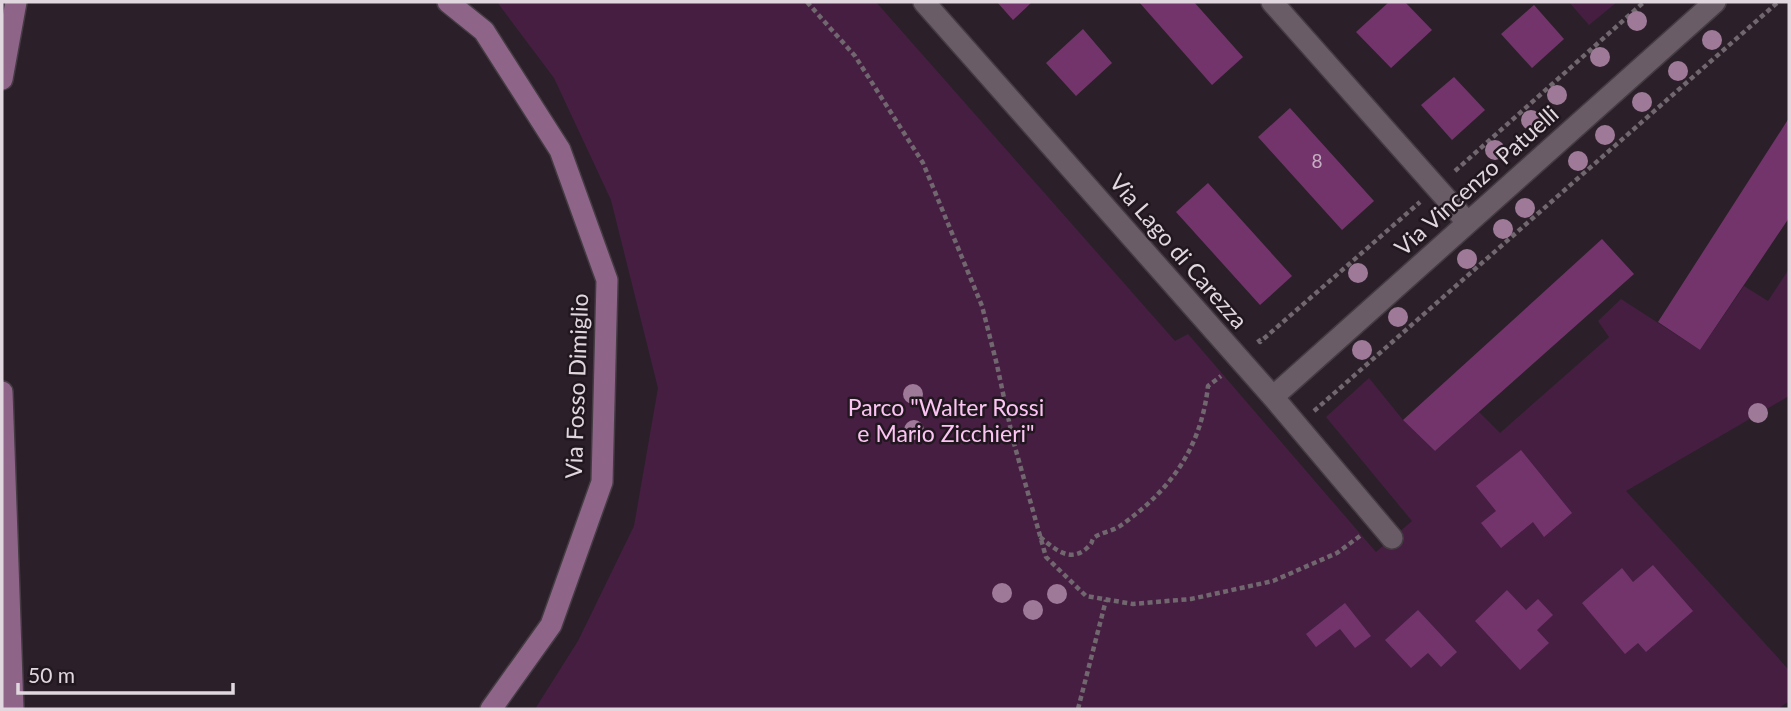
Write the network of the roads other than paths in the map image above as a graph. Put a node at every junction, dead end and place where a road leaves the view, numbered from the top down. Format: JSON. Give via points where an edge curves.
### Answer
{"nodes":[{"id":1,"x":16,"y":2,"type":"edge"},
{"id":2,"x":448,"y":2,"type":"edge"},
{"id":3,"x":924,"y":2,"type":"edge"},
{"id":4,"x":1272,"y":2,"type":"edge"},
{"id":5,"x":1715,"y":2,"type":"edge"},
{"id":6,"x":2,"y":79,"type":"edge"},
{"id":7,"x":1467,"y":222,"type":"junction"},
{"id":8,"x":2,"y":392,"type":"edge"},
{"id":9,"x":1273,"y":397,"type":"junction"},
{"id":10,"x":1386,"y":530,"type":"road end"},
{"id":11,"x":13,"y":709,"type":"edge"},
{"id":12,"x":491,"y":709,"type":"edge"}],
"edges":[{"from":1,"to":6,"type":"main road"},
{"from":2,"to":12,"type":"main road","name":"Via Fosso Dimiglio","via":[[484,31],[560,150],[607,280],[602,482],[551,625]]},
{"from":3,"to":9,"type":"street","name":"Via Lago di Carezza"},
{"from":4,"to":7,"type":"street"},
{"from":5,"to":7,"type":"street","name":"Via Vincenzo Patuelli"},
{"from":7,"to":9,"type":"street","name":"Via Vincenzo Patuelli"},
{"from":8,"to":11,"type":"main road"},
{"from":9,"to":10,"type":"street","name":"Via Lago di Carezza"}]}
